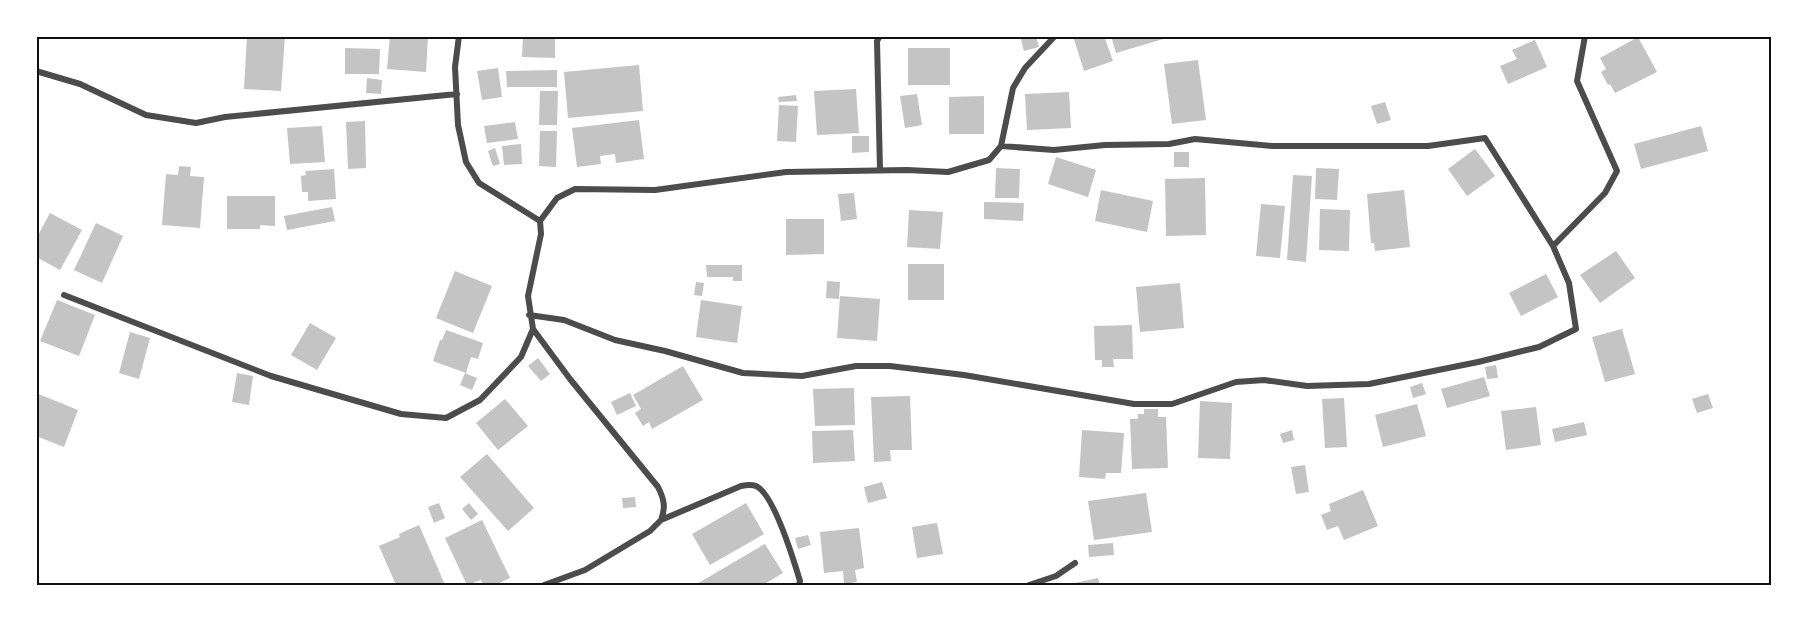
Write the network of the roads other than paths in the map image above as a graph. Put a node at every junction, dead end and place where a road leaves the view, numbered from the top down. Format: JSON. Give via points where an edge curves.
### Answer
{"nodes":[{"id":1,"x":459,"y":36,"type":"edge"},
{"id":2,"x":880,"y":36,"type":"edge"},
{"id":3,"x":1055,"y":36,"type":"edge"},
{"id":4,"x":1585,"y":36,"type":"edge"},
{"id":5,"x":36,"y":71,"type":"edge"},
{"id":6,"x":457,"y":94,"type":"junction"},
{"id":7,"x":1001,"y":146,"type":"junction"},
{"id":8,"x":880,"y":170,"type":"junction"},
{"id":9,"x":540,"y":220,"type":"junction"},
{"id":10,"x":1553,"y":246,"type":"junction"},
{"id":11,"x":64,"y":295,"type":"dead end"},
{"id":12,"x":529,"y":315,"type":"junction"},
{"id":13,"x":533,"y":329,"type":"junction"},
{"id":14,"x":661,"y":520,"type":"junction"},
{"id":15,"x":1075,"y":563,"type":"dead end"},
{"id":16,"x":544,"y":585,"type":"edge"},
{"id":17,"x":799,"y":585,"type":"edge"},
{"id":18,"x":1029,"y":585,"type":"edge"}],
"edges":[{"from":1,"to":6,"type":"street"},
{"from":2,"to":8,"type":"street"},
{"from":3,"to":7,"type":"street","via":[[1025,68],[1013,88]]},
{"from":4,"to":10,"type":"street","via":[[1577,81],[1617,171],[1605,193]]},
{"from":5,"to":6,"type":"street","via":[[80,84],[146,115],[196,123]]},
{"from":6,"to":9,"type":"street","via":[[458,125],[466,162],[479,183]]},
{"from":7,"to":8,"type":"street","via":[[989,160],[948,172]]},
{"from":7,"to":10,"type":"street","via":[[1054,150],[1169,144],[1194,139],[1273,146],[1428,146],[1485,138]]},
{"from":8,"to":9,"type":"street","via":[[786,172],[655,190],[575,189],[557,198]]},
{"from":9,"to":12,"type":"street","via":[[542,234],[528,297]]},
{"from":10,"to":12,"type":"street","via":[[1569,284],[1576,330],[1539,347],[1370,384],[1236,382],[1172,404],[1134,404],[890,366],[856,366],[802,376],[743,374],[615,340],[564,320]]},
{"from":11,"to":13,"type":"street","via":[[271,376],[401,414],[446,418],[480,399],[521,357]]},
{"from":12,"to":13,"type":"street"},
{"from":13,"to":14,"type":"street","via":[[658,487],[664,498]]},
{"from":14,"to":16,"type":"street","via":[[650,531],[585,570]]},
{"from":14,"to":17,"type":"street","via":[[741,486],[754,485],[762,490],[784,531]]},
{"from":15,"to":18,"type":"street","via":[[1056,576]]}]}
